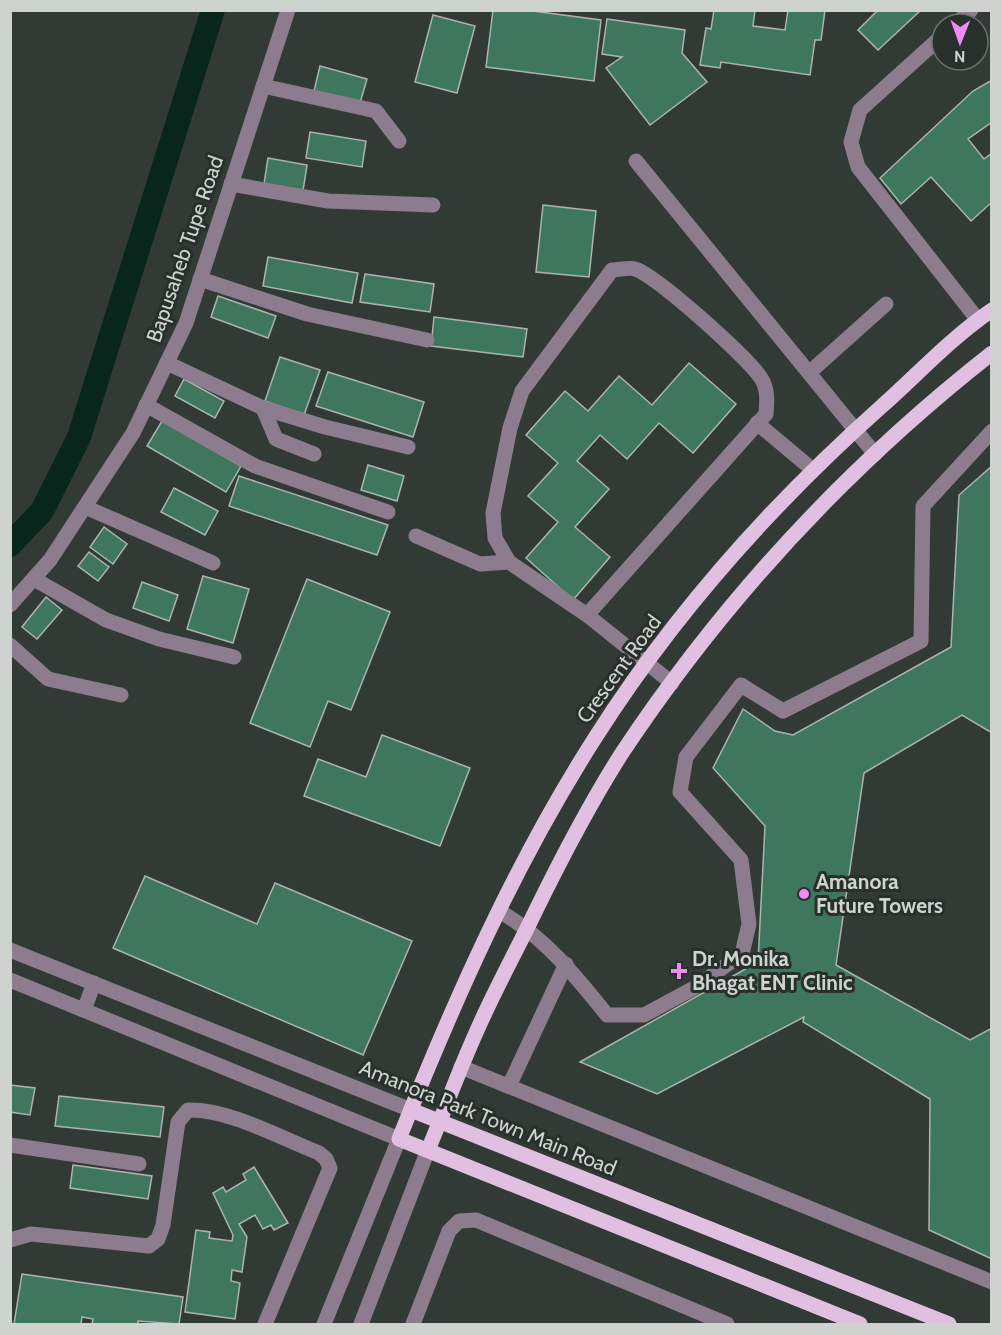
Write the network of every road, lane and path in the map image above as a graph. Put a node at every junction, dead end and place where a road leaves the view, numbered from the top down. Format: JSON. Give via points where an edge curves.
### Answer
{"nodes":[{"id":1,"x":288,"y":10,"type":"edge"},
{"id":2,"x":930,"y":47,"type":"edge"},
{"id":3,"x":263,"y":86,"type":"junction"},
{"id":4,"x":399,"y":141,"type":"dead end"},
{"id":5,"x":636,"y":161,"type":"dead end"},
{"id":6,"x":231,"y":184,"type":"junction"},
{"id":7,"x":433,"y":205,"type":"dead end"},
{"id":8,"x":200,"y":279,"type":"junction"},
{"id":9,"x":886,"y":304,"type":"dead end"},
{"id":10,"x":992,"y":310,"type":"edge"},
{"id":11,"x":978,"y":320,"type":"junction"},
{"id":12,"x":428,"y":340,"type":"dead end"},
{"id":13,"x":992,"y":353,"type":"edge"},
{"id":14,"x":167,"y":363,"type":"junction"},
{"id":15,"x":810,"y":372,"type":"junction"},
{"id":16,"x":146,"y":405,"type":"junction"},
{"id":17,"x":263,"y":408,"type":"junction"},
{"id":18,"x":757,"y":423,"type":"junction"},
{"id":19,"x":856,"y":429,"type":"junction"},
{"id":20,"x":992,"y":431,"type":"edge"},
{"id":21,"x":408,"y":447,"type":"dead end"},
{"id":22,"x":314,"y":454,"type":"dead end"},
{"id":23,"x":875,"y":454,"type":"junction"},
{"id":24,"x":813,"y":471,"type":"junction"},
{"id":25,"x":85,"y":507,"type":"junction"},
{"id":26,"x":388,"y":512,"type":"dead end"},
{"id":27,"x":416,"y":536,"type":"dead end"},
{"id":28,"x":509,"y":562,"type":"junction"},
{"id":29,"x":213,"y":563,"type":"dead end"},
{"id":30,"x":34,"y":579,"type":"junction"},
{"id":31,"x":10,"y":605,"type":"edge"},
{"id":32,"x":587,"y":615,"type":"junction"},
{"id":33,"x":10,"y":645,"type":"edge"},
{"id":34,"x":234,"y":657,"type":"dead end"},
{"id":35,"x":647,"y":664,"type":"junction"},
{"id":36,"x":672,"y":683,"type":"junction"},
{"id":37,"x":121,"y":695,"type":"dead end"},
{"id":38,"x":501,"y":912,"type":"junction"},
{"id":39,"x":528,"y":928,"type":"junction"},
{"id":40,"x":10,"y":950,"type":"edge"},
{"id":41,"x":566,"y":964,"type":"junction"},
{"id":42,"x":10,"y":980,"type":"edge"},
{"id":43,"x":94,"y":983,"type":"junction"},
{"id":44,"x":84,"y":1010,"type":"junction"},
{"id":45,"x":461,"y":1067,"type":"junction"},
{"id":46,"x":510,"y":1086,"type":"junction"},
{"id":47,"x":411,"y":1110,"type":"junction"},
{"id":48,"x":440,"y":1121,"type":"junction"},
{"id":49,"x":399,"y":1138,"type":"junction"},
{"id":50,"x":10,"y":1145,"type":"edge"},
{"id":51,"x":428,"y":1150,"type":"junction"},
{"id":52,"x":139,"y":1164,"type":"dead end"},
{"id":53,"x":10,"y":1240,"type":"edge"},
{"id":54,"x":992,"y":1282,"type":"edge"},
{"id":55,"x":266,"y":1324,"type":"edge"},
{"id":56,"x":324,"y":1324,"type":"edge"},
{"id":57,"x":361,"y":1324,"type":"edge"},
{"id":58,"x":413,"y":1324,"type":"edge"},
{"id":59,"x":727,"y":1324,"type":"edge"},
{"id":60,"x":860,"y":1324,"type":"edge"},
{"id":61,"x":949,"y":1324,"type":"edge"}],
"edges":[{"from":1,"to":3,"type":"street","name":"Bapusaheb Tupe Road"},
{"from":2,"to":11,"type":"street","via":[[861,110],[851,142],[858,167]]},
{"from":3,"to":4,"type":"street","via":[[376,111]]},
{"from":3,"to":6,"type":"street","name":"Bapusaheb Tupe Road"},
{"from":5,"to":15,"type":"street"},
{"from":6,"to":7,"type":"street","via":[[328,201]]},
{"from":6,"to":8,"type":"street","name":"Bapusaheb Tupe Road"},
{"from":8,"to":12,"type":"street","via":[[307,314]]},
{"from":8,"to":14,"type":"street","name":"Bapusaheb Tupe Road","via":[[186,323]]},
{"from":9,"to":15,"type":"street"},
{"from":10,"to":11,"type":"main road","name":"Crescent Road"},
{"from":11,"to":19,"type":"main road","name":"Crescent Road"},
{"from":13,"to":23,"type":"main road"},
{"from":14,"to":16,"type":"street","name":"Bapusaheb Tupe Road"},
{"from":14,"to":17,"type":"street"},
{"from":15,"to":19,"type":"street"},
{"from":16,"to":25,"type":"street","name":"Bapusaheb Tupe Road","via":[[133,434]]},
{"from":16,"to":26,"type":"street","via":[[255,466]]},
{"from":17,"to":21,"type":"street"},
{"from":17,"to":22,"type":"street","via":[[276,439]]},
{"from":18,"to":24,"type":"street"},
{"from":18,"to":28,"type":"street","via":[[766,414],[768,396],[761,378],[728,342],[652,279],[635,269],[612,270],[522,391],[510,428],[493,513],[495,538]]},
{"from":18,"to":32,"type":"street"},
{"from":19,"to":23,"type":"street"},
{"from":19,"to":24,"type":"main road","name":"Crescent Road"},
{"from":20,"to":41,"type":"street","via":[[923,506],[921,641],[783,711],[741,685],[686,757],[680,792],[741,860],[749,924],[742,954],[694,988],[644,1015],[606,1015]]},
{"from":23,"to":36,"type":"main road","via":[[766,564]]},
{"from":24,"to":35,"type":"main road","name":"Crescent Road","via":[[742,543]]},
{"from":25,"to":29,"type":"street"},
{"from":25,"to":30,"type":"street","name":"Bapusaheb Tupe Road"},
{"from":27,"to":28,"type":"street","via":[[480,564]]},
{"from":28,"to":32,"type":"street"},
{"from":30,"to":31,"type":"street","name":"Bapusaheb Tupe Road"},
{"from":30,"to":34,"type":"street","via":[[106,620],[159,639]]},
{"from":32,"to":35,"type":"street"},
{"from":33,"to":37,"type":"street","via":[[48,679]]},
{"from":35,"to":36,"type":"street"},
{"from":35,"to":38,"type":"main road","name":"Crescent Road","via":[[595,738],[534,844]]},
{"from":36,"to":39,"type":"main road","via":[[621,755],[562,858]]},
{"from":38,"to":39,"type":"street"},
{"from":38,"to":47,"type":"main road","name":"Crescent Road","via":[[447,1021]]},
{"from":39,"to":41,"type":"street"},
{"from":39,"to":45,"type":"main road"},
{"from":40,"to":43,"type":"street","name":"Amanora Park Town Main Road"},
{"from":41,"to":46,"type":"street"},
{"from":42,"to":44,"type":"street"},
{"from":43,"to":44,"type":"street"},
{"from":43,"to":47,"type":"street","name":"Amanora Park Town Main Road"},
{"from":44,"to":49,"type":"street"},
{"from":45,"to":46,"type":"street"},
{"from":45,"to":48,"type":"main road"},
{"from":46,"to":54,"type":"street"},
{"from":47,"to":48,"type":"main road","name":"Amanora Park Town Main Road"},
{"from":47,"to":49,"type":"main road","name":"Crescent Road"},
{"from":48,"to":51,"type":"main road"},
{"from":48,"to":61,"type":"main road","name":"Amanora Park Town Main Road"},
{"from":49,"to":51,"type":"main road"},
{"from":49,"to":56,"type":"street"},
{"from":50,"to":52,"type":"street"},
{"from":51,"to":57,"type":"street"},
{"from":51,"to":60,"type":"main road"},
{"from":53,"to":55,"type":"street","via":[[31,1234],[149,1246],[158,1239],[163,1225],[178,1122],[188,1110],[226,1116],[319,1153],[330,1168]]},
{"from":58,"to":59,"type":"street","via":[[449,1232],[459,1221],[476,1220]]}]}
